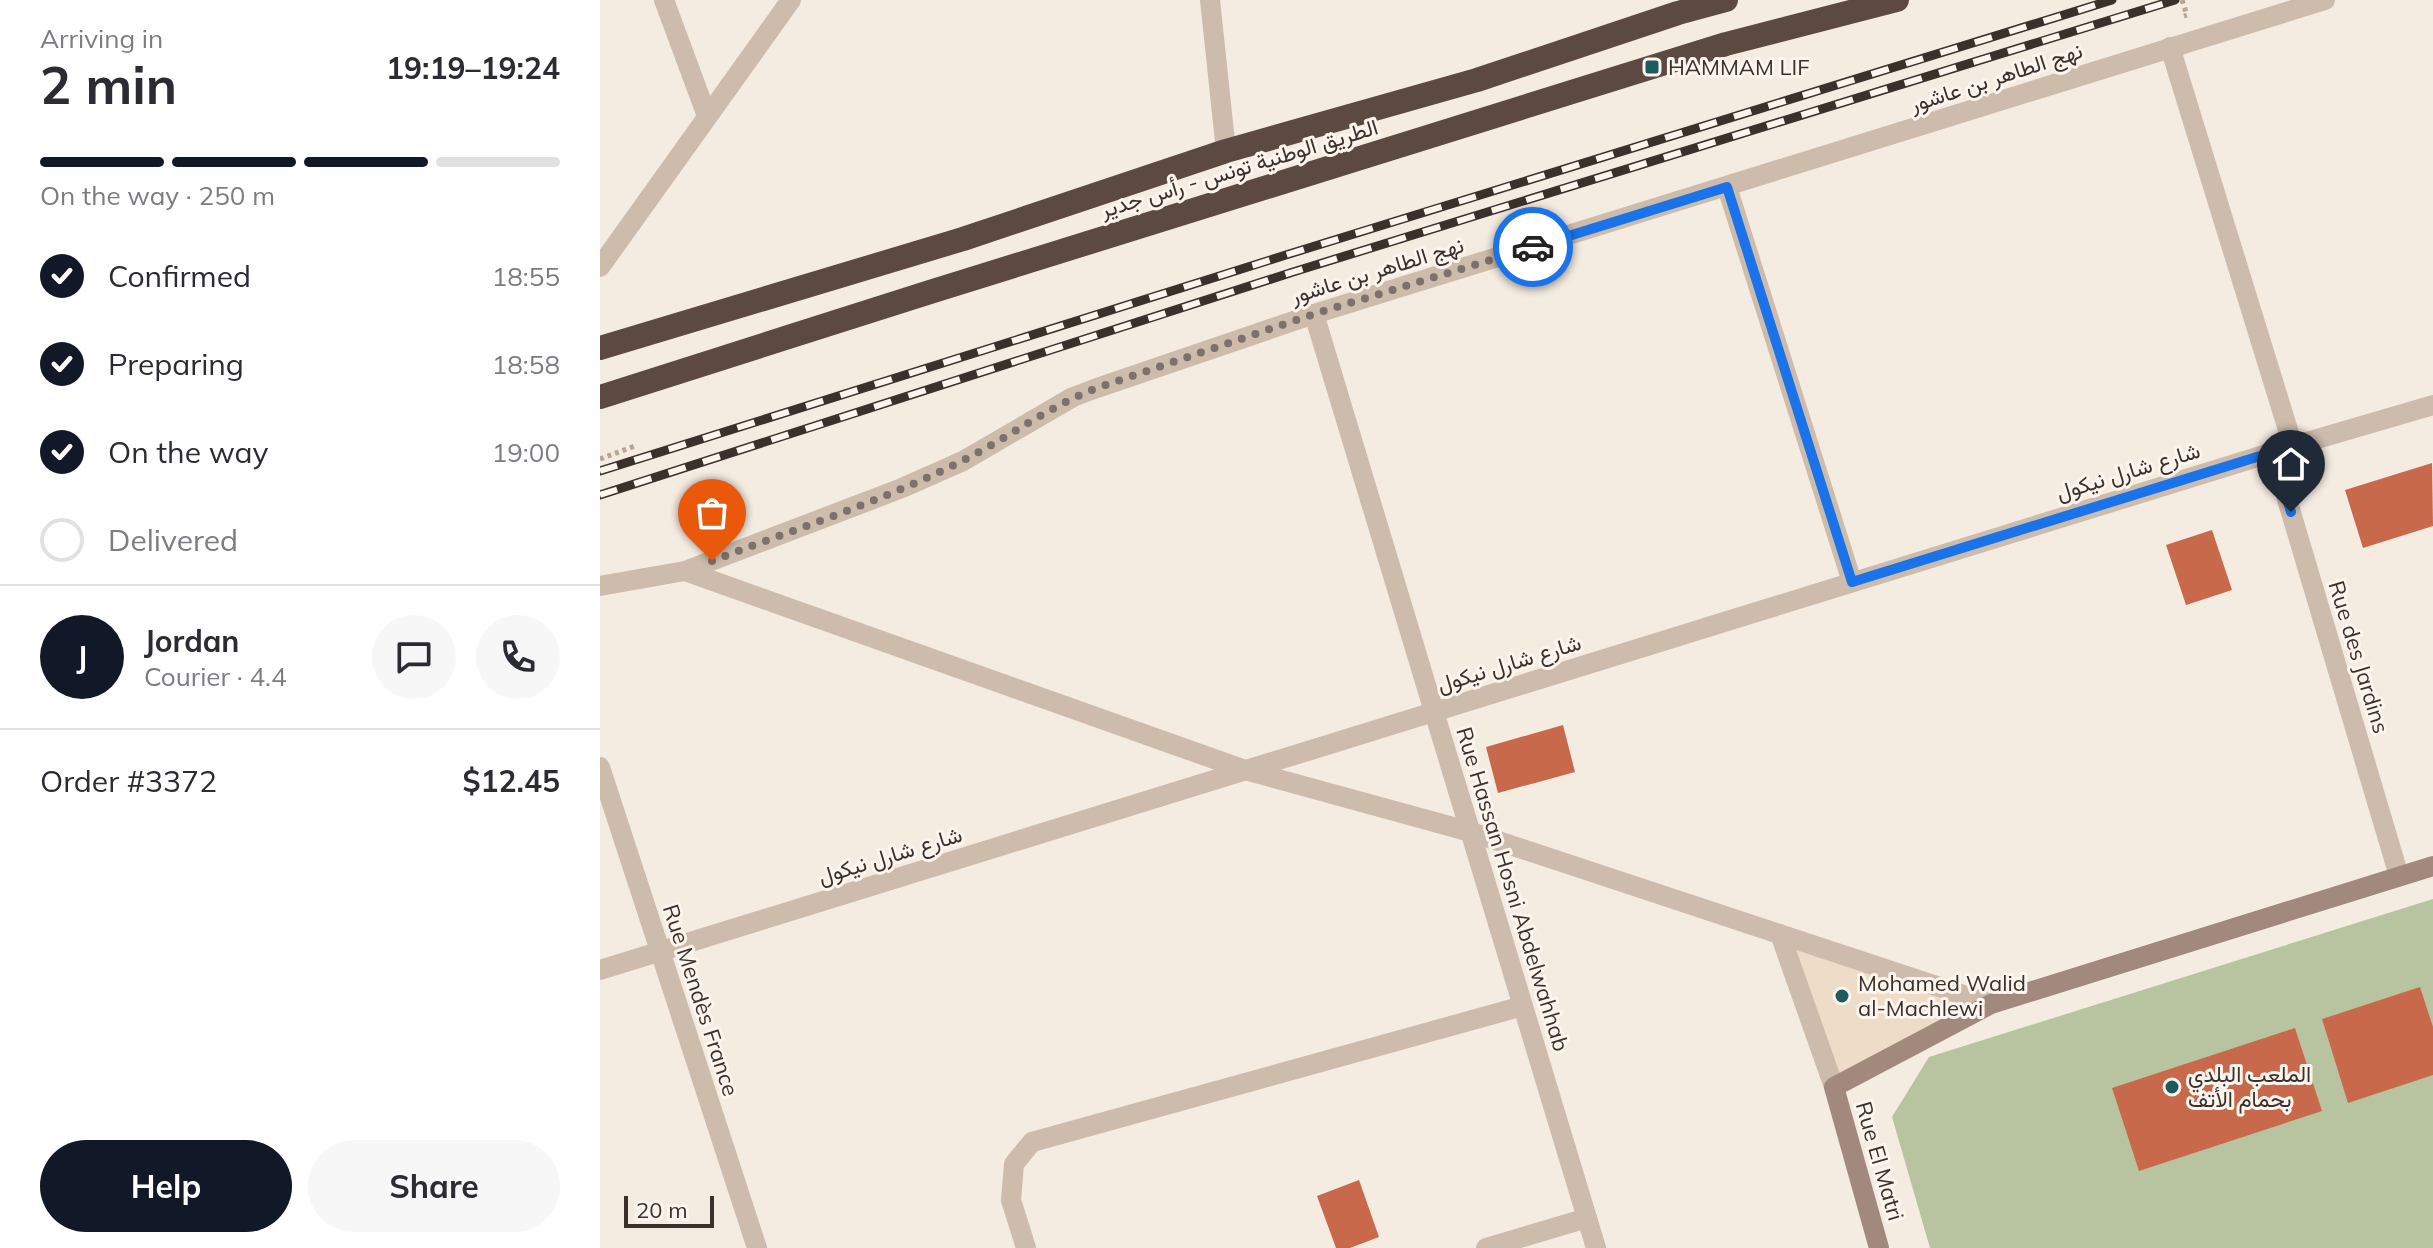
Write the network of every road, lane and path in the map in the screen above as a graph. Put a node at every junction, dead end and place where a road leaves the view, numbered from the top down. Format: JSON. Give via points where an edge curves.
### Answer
{"nodes":[{"id":1,"x":664,"y":0,"type":"edge"},
{"id":2,"x":791,"y":0,"type":"edge"},
{"id":3,"x":1210,"y":0,"type":"edge"},
{"id":4,"x":1726,"y":0,"type":"edge"},
{"id":5,"x":1897,"y":0,"type":"edge"},
{"id":6,"x":2182,"y":0,"type":"edge"},
{"id":7,"x":2325,"y":0,"type":"edge"},
{"id":8,"x":1676,"y":6,"type":"edge"},
{"id":9,"x":2187,"y":15,"type":"dead end"},
{"id":10,"x":2170,"y":47,"type":"junction"},
{"id":11,"x":707,"y":116,"type":"junction"},
{"id":12,"x":1226,"y":151,"type":"junction"},
{"id":13,"x":1727,"y":187,"type":"junction"},
{"id":14,"x":600,"y":267,"type":"edge"},
{"id":15,"x":1314,"y":314,"type":"junction"},
{"id":16,"x":600,"y":348,"type":"edge"},
{"id":17,"x":600,"y":397,"type":"edge"},
{"id":18,"x":2433,"y":405,"type":"edge"},
{"id":19,"x":635,"y":446,"type":"dead end"},
{"id":20,"x":2283,"y":449,"type":"junction"},
{"id":21,"x":600,"y":459,"type":"edge"},
{"id":22,"x":685,"y":571,"type":"junction"},
{"id":23,"x":1852,"y":582,"type":"junction"},
{"id":24,"x":600,"y":586,"type":"edge"},
{"id":25,"x":1434,"y":712,"type":"junction"},
{"id":26,"x":600,"y":767,"type":"edge"},
{"id":27,"x":1245,"y":770,"type":"junction"},
{"id":28,"x":1471,"y":832,"type":"junction"},
{"id":29,"x":2433,"y":866,"type":"edge"},
{"id":30,"x":2399,"y":876,"type":"junction"},
{"id":31,"x":1780,"y":934,"type":"junction"},
{"id":32,"x":660,"y":952,"type":"junction"},
{"id":33,"x":600,"y":970,"type":"edge"},
{"id":34,"x":1991,"y":1004,"type":"junction"},
{"id":35,"x":1523,"y":1006,"type":"junction"},
{"id":36,"x":1834,"y":1087,"type":"junction"},
{"id":37,"x":1587,"y":1218,"type":"junction"},
{"id":38,"x":757,"y":1248,"type":"edge"},
{"id":39,"x":1026,"y":1248,"type":"edge"},
{"id":40,"x":1486,"y":1248,"type":"edge"},
{"id":41,"x":1596,"y":1248,"type":"edge"},
{"id":42,"x":1879,"y":1248,"type":"edge"}],
"edges":[{"from":1,"to":11,"type":"street"},
{"from":2,"to":11,"type":"street"},
{"from":3,"to":12,"type":"street"},
{"from":4,"to":8,"type":"highway","name":"الطريق الوطنية تونس - رأس جدير"},
{"from":5,"to":17,"type":"highway","name":"الطريق الوطنية تونس - رأس جدير","via":[[1726,44]]},
{"from":6,"to":9,"type":"path"},
{"from":7,"to":10,"type":"street","name":"نهج الطاهر بن عاشور"},
{"from":8,"to":12,"type":"highway","name":"الطريق الوطنية تونس - رأس جدير","via":[[1477,80]]},
{"from":10,"to":13,"type":"street","name":"نهج الطاهر بن عاشور"},
{"from":10,"to":20,"type":"street","name":"Rue des Jardins"},
{"from":11,"to":14,"type":"street"},
{"from":12,"to":16,"type":"highway","name":"الطريق الوطنية تونس - رأس جدير","via":[[963,239]]},
{"from":13,"to":15,"type":"street","name":"نهج الطاهر بن عاشور"},
{"from":13,"to":23,"type":"street"},
{"from":15,"to":22,"type":"street","name":"نهج الطاهر بن عاشور","via":[[1073,397],[963,461]]},
{"from":15,"to":25,"type":"street","name":"Rue Hassan Hosni Abdelwahhab"},
{"from":18,"to":20,"type":"street","name":"شارع شارل نيكول"},
{"from":19,"to":21,"type":"path"},
{"from":20,"to":23,"type":"street","name":"شارع شارل نيكول"},
{"from":20,"to":30,"type":"street","name":"Rue des Jardins"},
{"from":22,"to":24,"type":"street","name":"نهج الطاهر بن عاشور"},
{"from":22,"to":27,"type":"street"},
{"from":23,"to":25,"type":"street","name":"شارع شارل نيكول"},
{"from":25,"to":27,"type":"street","name":"شارع شارل نيكول"},
{"from":25,"to":28,"type":"street","name":"Rue Hassan Hosni Abdelwahhab"},
{"from":26,"to":32,"type":"street","name":"Rue Mendès France"},
{"from":27,"to":28,"type":"street"},
{"from":27,"to":32,"type":"street","name":"شارع شارل نيكول"},
{"from":28,"to":31,"type":"street"},
{"from":28,"to":35,"type":"street","name":"Rue Hassan Hosni Abdelwahhab"},
{"from":29,"to":30,"type":"street"},
{"from":30,"to":34,"type":"street"},
{"from":31,"to":34,"type":"street"},
{"from":31,"to":36,"type":"street"},
{"from":32,"to":33,"type":"street","name":"شارع شارل نيكول"},
{"from":32,"to":38,"type":"street","name":"Rue Mendès France"},
{"from":34,"to":36,"type":"street"},
{"from":35,"to":37,"type":"street","name":"Rue Hassan Hosni Abdelwahhab"},
{"from":35,"to":39,"type":"street","via":[[1032,1142],[1014,1164],[1011,1200]]},
{"from":36,"to":42,"type":"street","name":"Rue El Matri"},
{"from":37,"to":40,"type":"street"},
{"from":37,"to":41,"type":"street","name":"Rue Hassan Hosni Abdelwahhab"}]}
